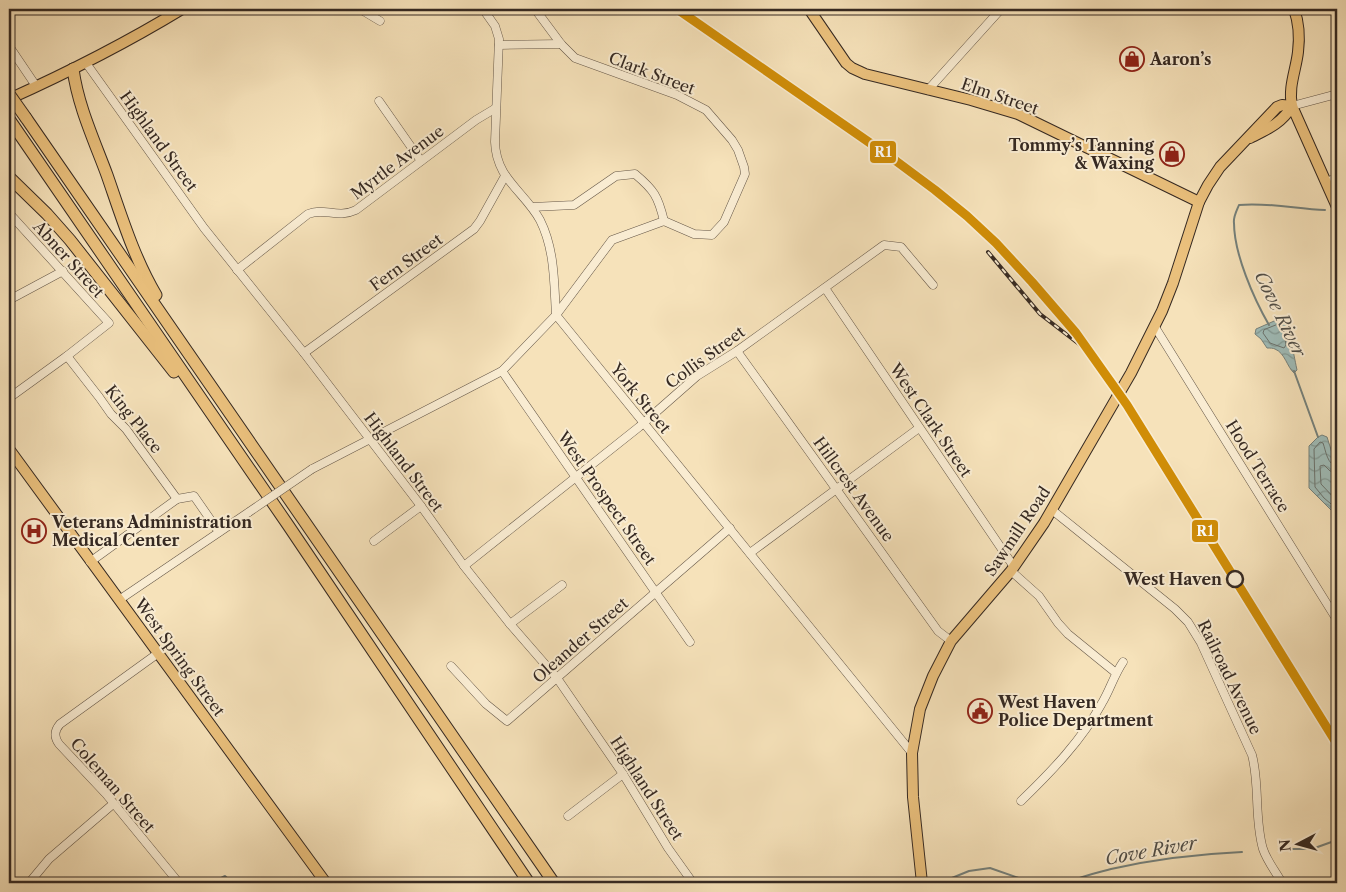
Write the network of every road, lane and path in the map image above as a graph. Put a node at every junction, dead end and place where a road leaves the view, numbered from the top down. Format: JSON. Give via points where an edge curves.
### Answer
{"nodes":[{"id":1,"x":182,"y":9,"type":"edge"},
{"id":2,"x":360,"y":9,"type":"edge"},
{"id":3,"x":483,"y":9,"type":"edge"},
{"id":4,"x":535,"y":9,"type":"edge"},
{"id":5,"x":809,"y":9,"type":"edge"},
{"id":6,"x":1002,"y":9,"type":"edge"},
{"id":7,"x":1294,"y":9,"type":"edge"},
{"id":8,"x":171,"y":12,"type":"edge"},
{"id":9,"x":380,"y":21,"type":"dead end"},
{"id":10,"x":561,"y":44,"type":"junction"},
{"id":11,"x":499,"y":45,"type":"junction"},
{"id":12,"x":9,"y":46,"type":"edge"},
{"id":13,"x":86,"y":63,"type":"junction"},
{"id":14,"x":73,"y":69,"type":"junction"},
{"id":15,"x":36,"y":86,"type":"junction"},
{"id":16,"x":928,"y":90,"type":"junction"},
{"id":17,"x":9,"y":94,"type":"edge"},
{"id":18,"x":1337,"y":94,"type":"edge"},
{"id":19,"x":9,"y":99,"type":"edge"},
{"id":20,"x":379,"y":101,"type":"dead end"},
{"id":21,"x":1292,"y":106,"type":"junction"},
{"id":22,"x":496,"y":108,"type":"junction"},
{"id":23,"x":10,"y":121,"type":"edge"},
{"id":24,"x":421,"y":161,"type":"junction"},
{"id":25,"x":505,"y":176,"type":"junction"},
{"id":26,"x":9,"y":177,"type":"edge"},
{"id":27,"x":1337,"y":178,"type":"edge"},
{"id":28,"x":1326,"y":182,"type":"junction"},
{"id":29,"x":1199,"y":202,"type":"junction"},
{"id":30,"x":532,"y":207,"type":"junction"},
{"id":31,"x":1337,"y":207,"type":"edge"},
{"id":32,"x":9,"y":213,"type":"edge"},
{"id":33,"x":664,"y":220,"type":"junction"},
{"id":34,"x":238,"y":270,"type":"junction"},
{"id":35,"x":63,"y":272,"type":"junction"},
{"id":36,"x":933,"y":285,"type":"dead end"},
{"id":37,"x":825,"y":288,"type":"junction"},
{"id":38,"x":9,"y":300,"type":"edge"},
{"id":39,"x":556,"y":315,"type":"junction"},
{"id":40,"x":1155,"y":327,"type":"junction"},
{"id":41,"x":737,"y":350,"type":"junction"},
{"id":42,"x":304,"y":353,"type":"junction"},
{"id":43,"x":67,"y":356,"type":"junction"},
{"id":44,"x":502,"y":371,"type":"junction"},
{"id":45,"x":218,"y":397,"type":"junction"},
{"id":46,"x":9,"y":398,"type":"edge"},
{"id":47,"x":644,"y":422,"type":"junction"},
{"id":48,"x":919,"y":428,"type":"junction"},
{"id":49,"x":369,"y":439,"type":"junction"},
{"id":50,"x":9,"y":449,"type":"edge"},
{"id":51,"x":246,"y":464,"type":"junction"},
{"id":52,"x":574,"y":477,"type":"junction"},
{"id":53,"x":836,"y":488,"type":"junction"},
{"id":54,"x":178,"y":499,"type":"junction"},
{"id":55,"x":421,"y":506,"type":"junction"},
{"id":56,"x":1052,"y":510,"type":"junction"},
{"id":57,"x":730,"y":528,"type":"junction"},
{"id":58,"x":218,"y":532,"type":"junction"},
{"id":59,"x":374,"y":541,"type":"dead end"},
{"id":60,"x":750,"y":553,"type":"junction"},
{"id":61,"x":90,"y":562,"type":"junction"},
{"id":62,"x":464,"y":566,"type":"junction"},
{"id":63,"x":1012,"y":569,"type":"junction"},
{"id":64,"x":562,"y":585,"type":"dead end"},
{"id":65,"x":656,"y":592,"type":"junction"},
{"id":66,"x":119,"y":600,"type":"junction"},
{"id":67,"x":1337,"y":620,"type":"edge"},
{"id":68,"x":510,"y":624,"type":"junction"},
{"id":69,"x":690,"y":642,"type":"dead end"},
{"id":70,"x":951,"y":642,"type":"junction"},
{"id":71,"x":157,"y":654,"type":"junction"},
{"id":72,"x":1123,"y":662,"type":"dead end"},
{"id":73,"x":451,"y":666,"type":"dead end"},
{"id":74,"x":1116,"y":673,"type":"junction"},
{"id":75,"x":557,"y":678,"type":"junction"},
{"id":76,"x":912,"y":753,"type":"junction"},
{"id":77,"x":623,"y":774,"type":"junction"},
{"id":78,"x":1021,"y":801,"type":"dead end"},
{"id":79,"x":113,"y":804,"type":"junction"},
{"id":80,"x":568,"y":816,"type":"dead end"},
{"id":81,"x":29,"y":883,"type":"edge"},
{"id":82,"x":179,"y":883,"type":"edge"},
{"id":83,"x":326,"y":883,"type":"edge"},
{"id":84,"x":529,"y":883,"type":"edge"},
{"id":85,"x":554,"y":883,"type":"edge"},
{"id":86,"x":693,"y":883,"type":"edge"},
{"id":87,"x":922,"y":883,"type":"edge"},
{"id":88,"x":1282,"y":883,"type":"edge"}],
"edges":[{"from":1,"to":8,"type":"main road"},
{"from":2,"to":9,"type":"street"},
{"from":3,"to":11,"type":"street","via":[[497,30]]},
{"from":4,"to":10,"type":"street","name":"Clark Street"},
{"from":5,"to":16,"type":"main road","name":"Elm Street","via":[[852,68]]},
{"from":6,"to":16,"type":"street"},
{"from":7,"to":21,"type":"main road","via":[[1299,40],[1291,91]]},
{"from":8,"to":13,"type":"main road"},
{"from":10,"to":11,"type":"street"},
{"from":10,"to":33,"type":"street","name":"Clark Street","via":[[582,61],[695,103],[714,118],[738,150],[744,167],[743,180],[724,222],[712,234],[694,234]]},
{"from":11,"to":22,"type":"street"},
{"from":12,"to":15,"type":"street"},
{"from":13,"to":14,"type":"main road"},
{"from":13,"to":34,"type":"street","name":"Highland Street","via":[[204,228]]},
{"from":14,"to":15,"type":"main road"},
{"from":14,"to":45,"type":"highway","via":[[76,91],[149,284]]},
{"from":15,"to":19,"type":"main road"},
{"from":16,"to":29,"type":"main road","name":"Elm Street","via":[[1018,114]]},
{"from":17,"to":45,"type":"highway","bridge":true},
{"from":18,"to":21,"type":"street"},
{"from":20,"to":24,"type":"street"},
{"from":21,"to":28,"type":"main road"},
{"from":21,"to":29,"type":"main road","name":"Sawmill Road","via":[[1277,107],[1220,167]]},
{"from":22,"to":24,"type":"street","name":"Myrtle Avenue"},
{"from":22,"to":25,"type":"street","via":[[496,158]]},
{"from":23,"to":51,"type":"highway"},
{"from":24,"to":34,"type":"street","name":"Myrtle Avenue","via":[[352,212],[308,214]]},
{"from":25,"to":30,"type":"street"},
{"from":25,"to":42,"type":"street","name":"Fern Street","via":[[474,229]]},
{"from":26,"to":51,"type":"highway","via":[[70,240]]},
{"from":27,"to":28,"type":"street"},
{"from":28,"to":31,"type":"main road"},
{"from":29,"to":40,"type":"main road","name":"Sawmill Road"},
{"from":30,"to":33,"type":"street","via":[[574,205],[616,176],[635,174],[659,200]]},
{"from":30,"to":39,"type":"street","via":[[550,245]]},
{"from":32,"to":35,"type":"street","name":"Abner Street"},
{"from":33,"to":39,"type":"street","via":[[612,240]]},
{"from":34,"to":42,"type":"street","name":"Highland Street"},
{"from":35,"to":38,"type":"street"},
{"from":35,"to":43,"type":"street","name":"Abner Street","via":[[109,323]]},
{"from":36,"to":37,"type":"street","name":"Collis Street","via":[[901,246],[884,245]]},
{"from":37,"to":41,"type":"street","name":"Collis Street"},
{"from":37,"to":48,"type":"street","name":"West Clark Street"},
{"from":39,"to":44,"type":"street"},
{"from":39,"to":47,"type":"street","name":"York Street"},
{"from":40,"to":56,"type":"main road","name":"Sawmill Road"},
{"from":40,"to":67,"type":"street","name":"Hood Terrace"},
{"from":41,"to":47,"type":"street","name":"Collis Street","via":[[697,376]]},
{"from":41,"to":53,"type":"street","name":"Hillcrest Avenue"},
{"from":42,"to":49,"type":"street","name":"Highland Street"},
{"from":43,"to":46,"type":"street"},
{"from":43,"to":54,"type":"street","name":"King Place"},
{"from":44,"to":49,"type":"street"},
{"from":44,"to":52,"type":"street","name":"West Prospect Street"},
{"from":45,"to":85,"type":"highway"},
{"from":47,"to":52,"type":"street","name":"Collis Street"},
{"from":47,"to":57,"type":"street","name":"York Street"},
{"from":48,"to":53,"type":"street"},
{"from":48,"to":63,"type":"street","name":"West Clark Street"},
{"from":49,"to":55,"type":"street","name":"Highland Street"},
{"from":49,"to":58,"type":"street","bridge":true,"via":[[312,469]]},
{"from":50,"to":61,"type":"main road","name":"West Spring Street"},
{"from":51,"to":84,"type":"highway"},
{"from":52,"to":62,"type":"street","name":"Collis Street"},
{"from":52,"to":65,"type":"street","name":"West Prospect Street"},
{"from":53,"to":60,"type":"street"},
{"from":53,"to":70,"type":"street","name":"Hillcrest Avenue","via":[[938,631]]},
{"from":54,"to":58,"type":"street","via":[[194,496]]},
{"from":54,"to":61,"type":"street"},
{"from":55,"to":59,"type":"street"},
{"from":55,"to":62,"type":"street","name":"Highland Street"},
{"from":56,"to":63,"type":"main road","name":"Sawmill Road"},
{"from":56,"to":88,"type":"street","name":"Railroad Avenue","via":[[1175,608],[1196,634],[1252,755],[1264,850]]},
{"from":57,"to":60,"type":"street","name":"York Street"},
{"from":57,"to":65,"type":"street","name":"Oleander Street"},
{"from":58,"to":66,"type":"street"},
{"from":60,"to":76,"type":"street","name":"York Street"},
{"from":61,"to":66,"type":"main road","name":"West Spring Street"},
{"from":62,"to":68,"type":"street","name":"Highland Street"},
{"from":63,"to":70,"type":"main road","name":"Sawmill Road"},
{"from":63,"to":74,"type":"street","name":"West Clark Street","via":[[1040,596],[1068,634]]},
{"from":64,"to":68,"type":"street"},
{"from":65,"to":69,"type":"street","name":"West Prospect Street"},
{"from":65,"to":75,"type":"street","name":"Oleander Street"},
{"from":66,"to":71,"type":"main road","name":"West Spring Street"},
{"from":68,"to":75,"type":"street","name":"Highland Street"},
{"from":70,"to":76,"type":"main road","name":"Sawmill Road","via":[[925,692]]},
{"from":71,"to":79,"type":"street","name":"Coleman Street","via":[[60,724],[55,732],[59,744]]},
{"from":71,"to":83,"type":"main road","name":"West Spring Street"},
{"from":72,"to":74,"type":"street"},
{"from":73,"to":75,"type":"street","name":"Oleander Street","via":[[486,704],[507,721]]},
{"from":74,"to":78,"type":"street","via":[[1102,704],[1076,742]]},
{"from":75,"to":77,"type":"street","name":"Highland Street"},
{"from":76,"to":87,"type":"main road","name":"Sawmill Road"},
{"from":77,"to":80,"type":"street"},
{"from":77,"to":86,"type":"street","name":"Highland Street"},
{"from":79,"to":81,"type":"street","via":[[49,859]]},
{"from":79,"to":82,"type":"street","name":"Coleman Street"}]}
